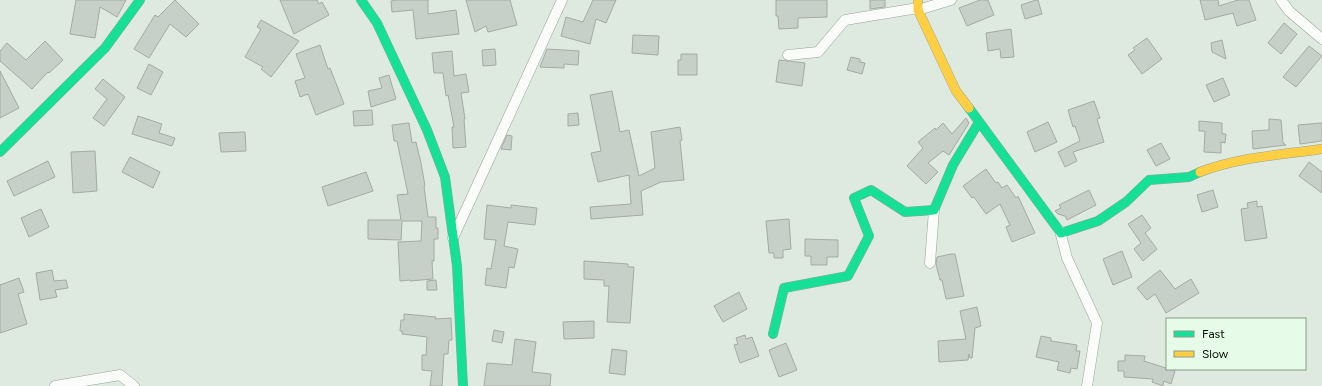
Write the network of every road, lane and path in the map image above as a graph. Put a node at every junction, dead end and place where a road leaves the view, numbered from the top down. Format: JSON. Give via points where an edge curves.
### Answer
{"nodes":[{"id":1,"x":140,"y":0,"type":"edge"},
{"id":2,"x":361,"y":0,"type":"edge"},
{"id":3,"x":562,"y":0,"type":"edge"},
{"id":4,"x":951,"y":0,"type":"edge"},
{"id":5,"x":1281,"y":0,"type":"edge"},
{"id":6,"x":918,"y":6,"type":"edge"},
{"id":7,"x":1322,"y":39,"type":"edge"},
{"id":8,"x":788,"y":55,"type":"dead end"},
{"id":9,"x":979,"y":122,"type":"junction"},
{"id":10,"x":1322,"y":149,"type":"edge"},
{"id":11,"x":0,"y":152,"type":"edge"},
{"id":12,"x":934,"y":210,"type":"junction"},
{"id":13,"x":1060,"y":231,"type":"junction"},
{"id":14,"x":453,"y":238,"type":"junction"},
{"id":15,"x":930,"y":263,"type":"dead end"},
{"id":16,"x":773,"y":334,"type":"dead end"},
{"id":17,"x":55,"y":386,"type":"edge"},
{"id":18,"x":134,"y":386,"type":"edge"},
{"id":19,"x":463,"y":386,"type":"edge"},
{"id":20,"x":1087,"y":386,"type":"edge"}],
"edges":[{"from":1,"to":11,"type":"street","via":[[105,48]]},
{"from":2,"to":14,"type":"street","via":[[377,23],[427,130],[445,177]]},
{"from":3,"to":14,"type":"street"},
{"from":4,"to":6,"type":"street"},
{"from":5,"to":7,"type":"street","via":[[1289,11]]},
{"from":6,"to":8,"type":"street","via":[[845,20],[818,52]]},
{"from":6,"to":9,"type":"street","via":[[956,91]]},
{"from":9,"to":12,"type":"street","via":[[953,165]]},
{"from":9,"to":13,"type":"street"},
{"from":10,"to":13,"type":"street","via":[[1244,160],[1216,166],[1189,177],[1149,180],[1126,202],[1098,221],[1062,233]]},
{"from":12,"to":15,"type":"street"},
{"from":12,"to":16,"type":"street","via":[[905,212],[871,190],[854,198],[869,236],[848,276],[784,288]]},
{"from":13,"to":20,"type":"street","via":[[1067,258],[1097,323]]},
{"from":14,"to":19,"type":"street","via":[[457,266]]},
{"from":17,"to":18,"type":"street","via":[[120,376]]}]}
